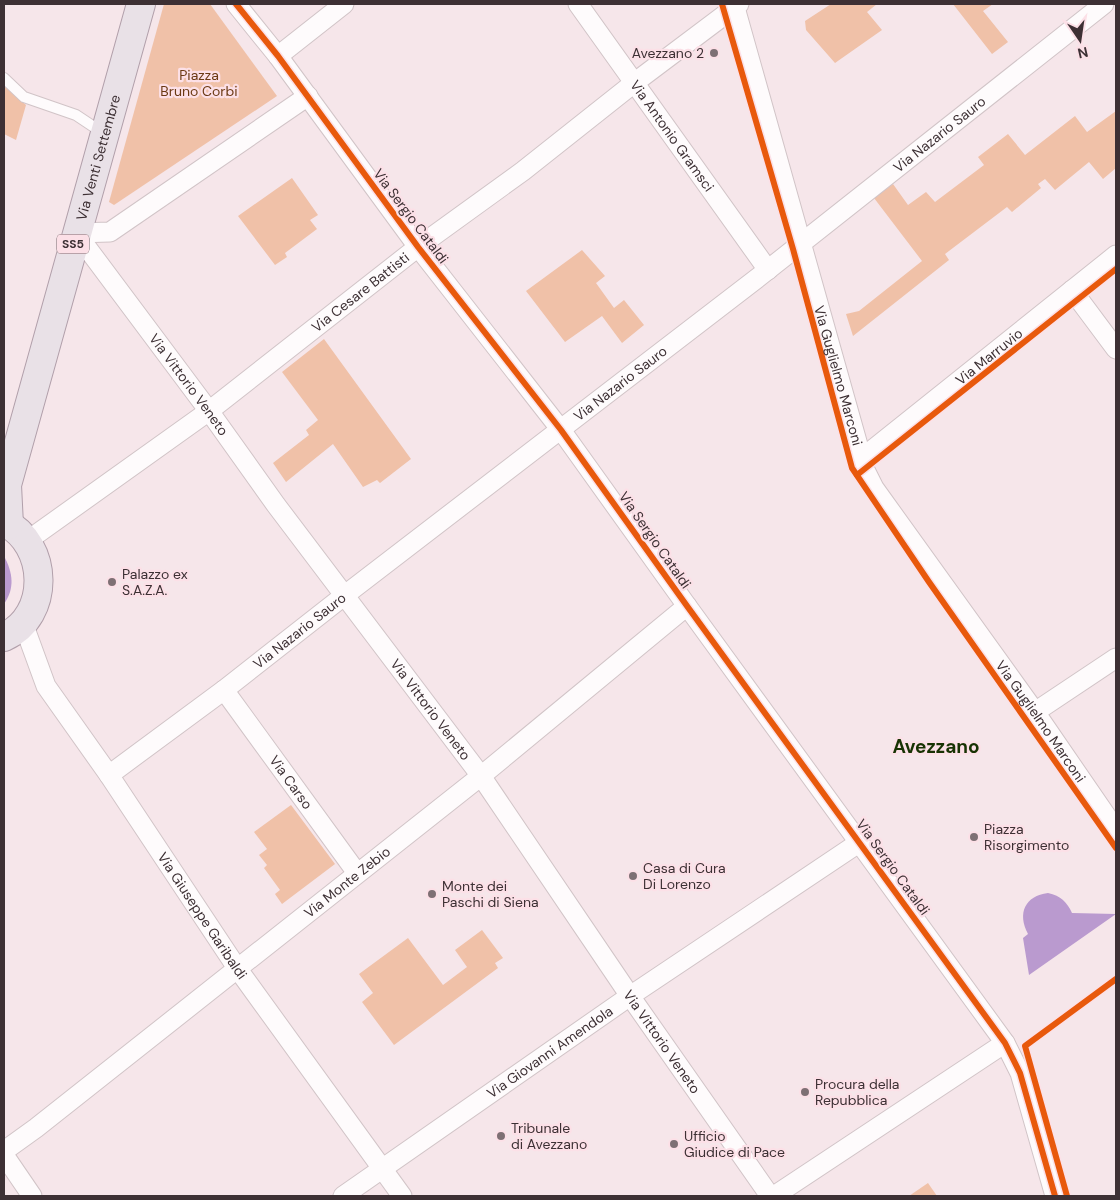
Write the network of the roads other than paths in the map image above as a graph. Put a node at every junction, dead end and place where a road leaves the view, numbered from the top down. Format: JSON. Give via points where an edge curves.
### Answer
{"nodes":[{"id":1,"x":141,"y":4,"type":"edge"},
{"id":2,"x":236,"y":4,"type":"edge"},
{"id":3,"x":344,"y":4,"type":"edge"},
{"id":4,"x":578,"y":4,"type":"edge"},
{"id":5,"x":1104,"y":4,"type":"edge"},
{"id":6,"x":736,"y":5,"type":"edge"},
{"id":7,"x":278,"y":56,"type":"junction"},
{"id":8,"x":4,"y":78,"type":"edge"},
{"id":9,"x":634,"y":83,"type":"junction"},
{"id":10,"x":308,"y":96,"type":"junction"},
{"id":11,"x":104,"y":134,"type":"junction"},
{"id":12,"x":76,"y":233,"type":"junction"},
{"id":13,"x":801,"y":242,"type":"junction"},
{"id":14,"x":418,"y":248,"type":"junction"},
{"id":15,"x":1116,"y":254,"type":"edge"},
{"id":16,"x":768,"y":270,"type":"junction"},
{"id":17,"x":1072,"y":290,"type":"junction"},
{"id":18,"x":1116,"y":349,"type":"edge"},
{"id":19,"x":209,"y":411,"type":"junction"},
{"id":20,"x":561,"y":430,"type":"junction"},
{"id":21,"x":861,"y":459,"type":"junction"},
{"id":22,"x":5,"y":487,"type":"edge"},
{"id":23,"x":13,"y":530,"type":"edge"},
{"id":24,"x":345,"y":595,"type":"junction"},
{"id":25,"x":686,"y":606,"type":"junction"},
{"id":26,"x":13,"y":630,"type":"edge"},
{"id":27,"x":1116,"y":658,"type":"edge"},
{"id":28,"x":224,"y":690,"type":"junction"},
{"id":29,"x":1035,"y":712,"type":"junction"},
{"id":30,"x":109,"y":775,"type":"junction"},
{"id":31,"x":481,"y":776,"type":"junction"},
{"id":32,"x":1116,"y":830,"type":"edge"},
{"id":33,"x":860,"y":842,"type":"junction"},
{"id":34,"x":357,"y":873,"type":"junction"},
{"id":35,"x":237,"y":968,"type":"junction"},
{"id":36,"x":630,"y":996,"type":"junction"},
{"id":37,"x":1005,"y":1043,"type":"junction"},
{"id":38,"x":4,"y":1151,"type":"edge"},
{"id":39,"x":4,"y":1155,"type":"edge"},
{"id":40,"x":382,"y":1169,"type":"junction"},
{"id":41,"x":32,"y":1196,"type":"edge"},
{"id":42,"x":343,"y":1196,"type":"edge"},
{"id":43,"x":402,"y":1196,"type":"edge"},
{"id":44,"x":772,"y":1196,"type":"edge"},
{"id":45,"x":1055,"y":1196,"type":"edge"}],
"edges":[{"from":1,"to":11,"type":"main road","name":"Via Venti Settembre","number":"SS5"},
{"from":2,"to":7,"type":"street"},
{"from":3,"to":7,"type":"street"},
{"from":4,"to":9,"type":"street","name":"Via Antonio Gramsci"},
{"from":5,"to":13,"type":"street","name":"Via Nazario Sauro"},
{"from":6,"to":9,"type":"street","name":"Via Cesare Battisti"},
{"from":6,"to":13,"type":"street","name":"Via Guglielmo Marconi"},
{"from":7,"to":10,"type":"street","name":"Via Sergio Cataldi"},
{"from":8,"to":11,"type":"lane","via":[[24,97],[76,115]]},
{"from":9,"to":14,"type":"street","name":"Via Cesare Battisti","via":[[523,171]]},
{"from":9,"to":16,"type":"street","name":"Via Antonio Gramsci"},
{"from":10,"to":12,"type":"street","via":[[110,232]]},
{"from":10,"to":14,"type":"street","name":"Via Sergio Cataldi"},
{"from":11,"to":12,"type":"main road","name":"Via Venti Settembre","number":"SS5"},
{"from":12,"to":19,"type":"street","name":"Via Vittorio Veneto"},
{"from":12,"to":22,"type":"main road","name":"Via Venti Settembre","number":"SS5"},
{"from":13,"to":16,"type":"street","name":"Via Nazario Sauro"},
{"from":13,"to":21,"type":"street","name":"Via Guglielmo Marconi"},
{"from":14,"to":19,"type":"street","name":"Via Cesare Battisti"},
{"from":14,"to":20,"type":"street","name":"Via Sergio Cataldi"},
{"from":15,"to":17,"type":"street","name":"Via Marruvio"},
{"from":16,"to":20,"type":"street","name":"Via Nazario Sauro"},
{"from":17,"to":18,"type":"street"},
{"from":17,"to":21,"type":"street","name":"Via Marruvio"},
{"from":19,"to":23,"type":"street","name":"Via Cesare Battisti"},
{"from":19,"to":24,"type":"street","name":"Via Vittorio Veneto"},
{"from":20,"to":24,"type":"street","name":"Via Nazario Sauro"},
{"from":20,"to":25,"type":"street","name":"Via Sergio Cataldi"},
{"from":21,"to":29,"type":"street","name":"Via Guglielmo Marconi","via":[[874,488]]},
{"from":22,"to":23,"type":"main road","name":"Via Venti Settembre","number":"SS5"},
{"from":23,"to":26,"type":"main road","number":"SS5","via":[[37,561],[39,582],[35,604]]},
{"from":24,"to":28,"type":"street","name":"Via Nazario Sauro"},
{"from":24,"to":31,"type":"street","name":"Via Vittorio Veneto"},
{"from":25,"to":31,"type":"street","name":"Via Monte Zebio"},
{"from":25,"to":33,"type":"street","name":"Via Sergio Cataldi"},
{"from":26,"to":30,"type":"street","name":"Via Giuseppe Garibaldi","via":[[46,686]]},
{"from":27,"to":29,"type":"street"},
{"from":28,"to":30,"type":"street","name":"Via Nazario Sauro"},
{"from":28,"to":34,"type":"street","name":"Via Carso"},
{"from":29,"to":32,"type":"street","name":"Via Guglielmo Marconi"},
{"from":30,"to":35,"type":"street","name":"Via Giuseppe Garibaldi"},
{"from":31,"to":34,"type":"street","name":"Via Monte Zebio"},
{"from":31,"to":36,"type":"street","name":"Via Vittorio Veneto"},
{"from":33,"to":36,"type":"street","name":"Via Giovanni Amendola"},
{"from":33,"to":37,"type":"street","name":"Via Sergio Cataldi"},
{"from":34,"to":35,"type":"street","name":"Via Monte Zebio"},
{"from":35,"to":38,"type":"street","name":"Via Monte Zebio"},
{"from":35,"to":40,"type":"street","name":"Via Giuseppe Garibaldi"},
{"from":36,"to":40,"type":"street","name":"Via Giovanni Amendola"},
{"from":36,"to":44,"type":"street","name":"Via Vittorio Veneto"},
{"from":37,"to":44,"type":"street"},
{"from":37,"to":45,"type":"street","name":"Via Sergio Cataldi","via":[[1020,1073]]},
{"from":39,"to":41,"type":"street"},
{"from":40,"to":42,"type":"street","name":"Via Giovanni Amendola"},
{"from":40,"to":43,"type":"street","name":"Via Giuseppe Garibaldi"}]}
